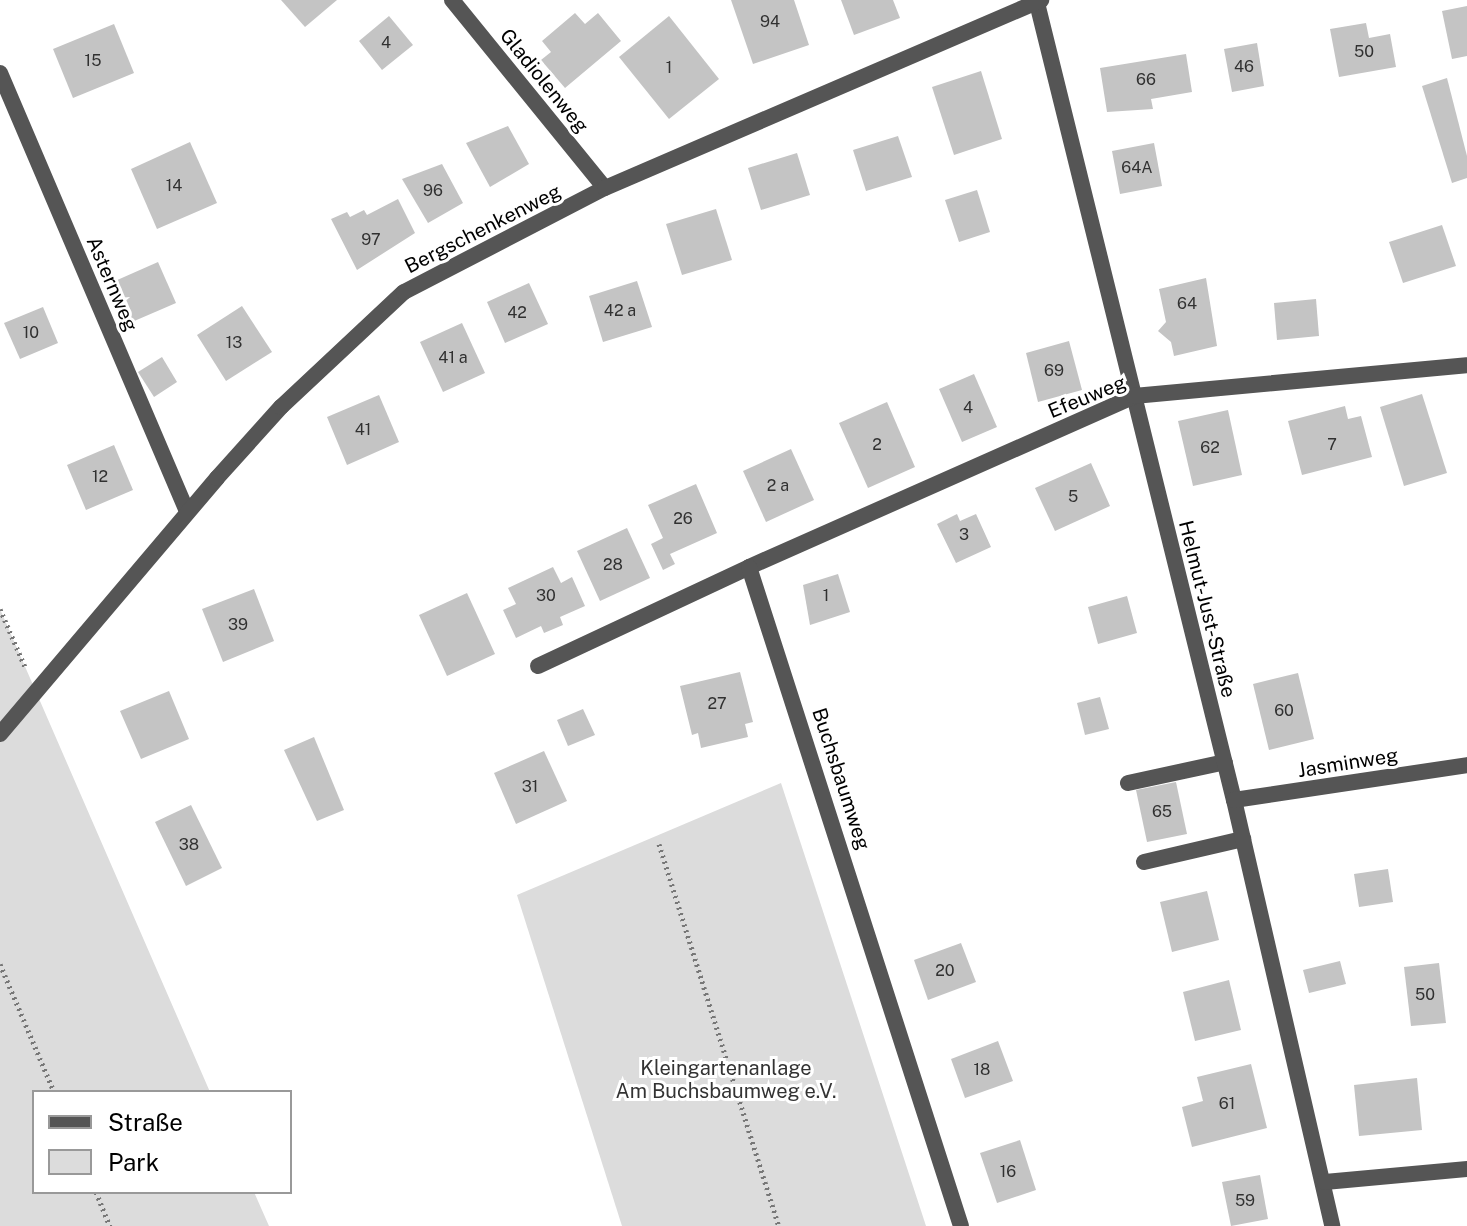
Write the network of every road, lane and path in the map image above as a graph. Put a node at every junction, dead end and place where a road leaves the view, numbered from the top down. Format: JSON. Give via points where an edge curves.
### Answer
{"nodes":[{"id":1,"x":452,"y":0,"type":"edge"},
{"id":2,"x":1039,"y":1,"type":"edge"},
{"id":3,"x":0,"y":73,"type":"edge"},
{"id":4,"x":605,"y":188,"type":"junction"},
{"id":5,"x":1467,"y":365,"type":"edge"},
{"id":6,"x":1134,"y":396,"type":"junction"},
{"id":7,"x":187,"y":511,"type":"junction"},
{"id":8,"x":749,"y":567,"type":"junction"},
{"id":9,"x":0,"y":609,"type":"edge"},
{"id":10,"x":538,"y":666,"type":"dead end"},
{"id":11,"x":36,"y":692,"type":"junction"},
{"id":12,"x":0,"y":734,"type":"edge"},
{"id":13,"x":1225,"y":762,"type":"junction"},
{"id":14,"x":1467,"y":765,"type":"edge"},
{"id":15,"x":1128,"y":783,"type":"dead end"},
{"id":16,"x":1234,"y":800,"type":"junction"},
{"id":17,"x":1243,"y":839,"type":"junction"},
{"id":18,"x":659,"y":844,"type":"dead end"},
{"id":19,"x":1144,"y":862,"type":"dead end"},
{"id":20,"x":0,"y":964,"type":"edge"},
{"id":21,"x":53,"y":1090,"type":"edge"},
{"id":22,"x":1467,"y":1169,"type":"edge"},
{"id":23,"x":1325,"y":1182,"type":"junction"},
{"id":24,"x":97,"y":1194,"type":"edge"},
{"id":25,"x":110,"y":1226,"type":"edge"},
{"id":26,"x":779,"y":1226,"type":"edge"},
{"id":27,"x":961,"y":1226,"type":"edge"},
{"id":28,"x":1332,"y":1226,"type":"edge"}],
"edges":[{"from":1,"to":4,"type":"street","name":"Gladiolenweg"},
{"from":2,"to":4,"type":"street","name":"Bergschenkenweg"},
{"from":2,"to":6,"type":"street","name":"Helmut-Just-Straße"},
{"from":3,"to":7,"type":"street","name":"Asternweg"},
{"from":4,"to":7,"type":"street","name":"Bergschenkenweg","via":[[404,292],[281,407]]},
{"from":5,"to":6,"type":"street","name":"Efeuweg"},
{"from":6,"to":8,"type":"street","name":"Efeuweg"},
{"from":6,"to":13,"type":"street","name":"Helmut-Just-Straße"},
{"from":7,"to":11,"type":"street","name":"Bergschenkenweg"},
{"from":8,"to":10,"type":"street"},
{"from":8,"to":27,"type":"street","name":"Buchsbaumweg"},
{"from":9,"to":11,"type":"path"},
{"from":11,"to":12,"type":"street","name":"Bergschenkenweg"},
{"from":13,"to":15,"type":"street"},
{"from":13,"to":16,"type":"street","name":"Helmut-Just-Straße"},
{"from":14,"to":16,"type":"street","name":"Jasminweg"},
{"from":16,"to":17,"type":"street","name":"Helmut-Just-Straße"},
{"from":17,"to":19,"type":"street"},
{"from":17,"to":23,"type":"street","name":"Helmut-Just-Straße"},
{"from":18,"to":26,"type":"path"},
{"from":20,"to":21,"type":"path"},
{"from":22,"to":23,"type":"street"},
{"from":23,"to":28,"type":"street","name":"Helmut-Just-Straße"},
{"from":24,"to":25,"type":"path"}]}
